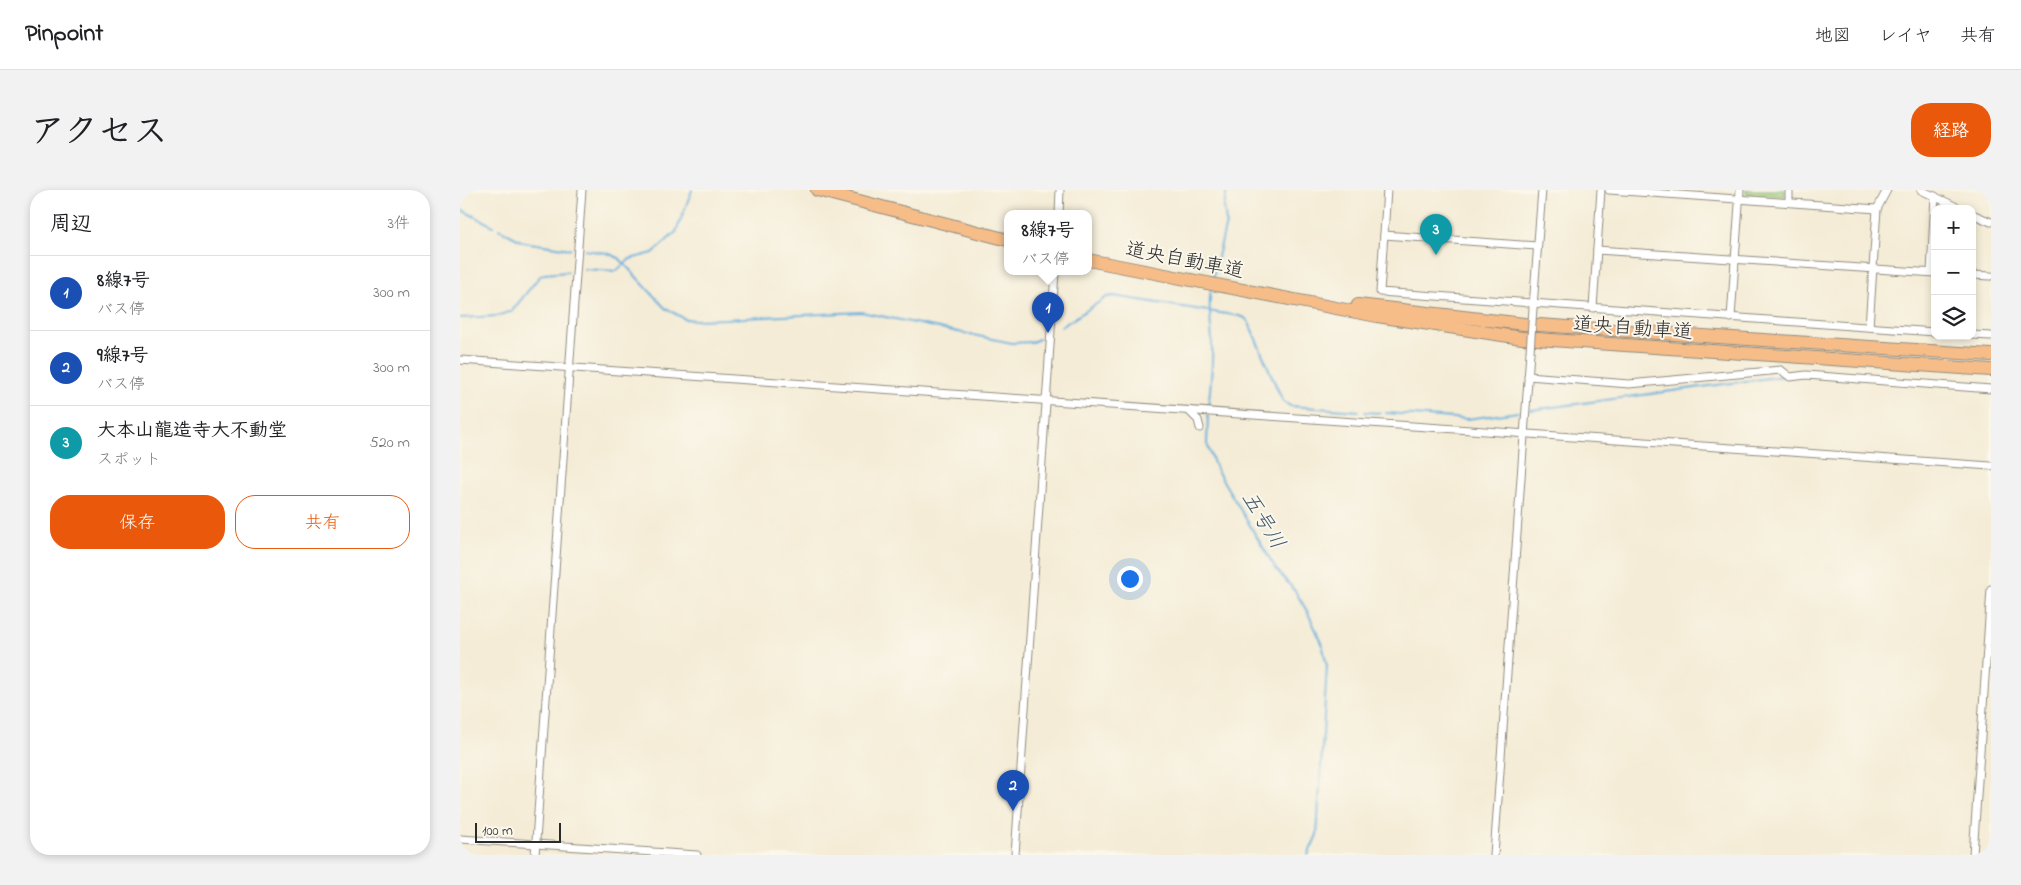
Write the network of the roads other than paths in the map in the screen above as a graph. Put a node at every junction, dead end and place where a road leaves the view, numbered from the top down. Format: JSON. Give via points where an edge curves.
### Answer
{"nodes":[{"id":1,"x":582,"y":190,"type":"edge"},
{"id":2,"x":817,"y":190,"type":"edge"},
{"id":3,"x":1060,"y":190,"type":"edge"},
{"id":4,"x":1387,"y":190,"type":"edge"},
{"id":5,"x":1542,"y":190,"type":"edge"},
{"id":6,"x":1601,"y":190,"type":"edge"},
{"id":7,"x":1609,"y":190,"type":"edge"},
{"id":8,"x":1740,"y":190,"type":"edge"},
{"id":9,"x":1789,"y":190,"type":"edge"},
{"id":10,"x":1887,"y":190,"type":"edge"},
{"id":11,"x":1921,"y":190,"type":"edge"},
{"id":12,"x":1935,"y":196,"type":"junction"},
{"id":13,"x":1739,"y":199,"type":"junction"},
{"id":14,"x":1788,"y":202,"type":"junction"},
{"id":15,"x":1953,"y":205,"type":"edge"},
{"id":16,"x":1877,"y":209,"type":"junction"},
{"id":17,"x":1059,"y":210,"type":"edge"},
{"id":18,"x":1976,"y":216,"type":"edge"},
{"id":19,"x":1991,"y":222,"type":"edge"},
{"id":20,"x":1384,"y":235,"type":"junction"},
{"id":21,"x":1004,"y":239,"type":"edge"},
{"id":22,"x":1538,"y":246,"type":"junction"},
{"id":23,"x":1597,"y":250,"type":"junction"},
{"id":24,"x":1934,"y":250,"type":"edge"},
{"id":25,"x":1735,"y":259,"type":"junction"},
{"id":26,"x":1092,"y":261,"type":"edge"},
{"id":27,"x":1873,"y":269,"type":"junction"},
{"id":28,"x":1931,"y":273,"type":"edge"},
{"id":29,"x":1055,"y":275,"type":"edge"},
{"id":30,"x":1976,"y":275,"type":"edge"},
{"id":31,"x":1991,"y":276,"type":"edge"},
{"id":32,"x":1276,"y":296,"type":"junction"},
{"id":33,"x":1533,"y":306,"type":"junction"},
{"id":34,"x":1593,"y":308,"type":"junction"},
{"id":35,"x":1731,"y":318,"type":"junction"},
{"id":36,"x":1869,"y":327,"type":"junction"},
{"id":37,"x":1931,"y":332,"type":"edge"},
{"id":38,"x":1976,"y":335,"type":"edge"},
{"id":39,"x":1991,"y":336,"type":"edge"},
{"id":40,"x":1991,"y":355,"type":"edge"},
{"id":41,"x":460,"y":360,"type":"edge"},
{"id":42,"x":569,"y":368,"type":"junction"},
{"id":43,"x":1991,"y":370,"type":"edge"},
{"id":44,"x":1528,"y":376,"type":"junction"},
{"id":45,"x":1991,"y":389,"type":"edge"},
{"id":46,"x":1046,"y":402,"type":"junction"},
{"id":47,"x":1189,"y":411,"type":"junction"},
{"id":48,"x":1200,"y":428,"type":"dead end"},
{"id":49,"x":1523,"y":434,"type":"junction"},
{"id":50,"x":1991,"y":466,"type":"edge"},
{"id":51,"x":1991,"y":589,"type":"edge"},
{"id":52,"x":460,"y":839,"type":"edge"},
{"id":53,"x":535,"y":844,"type":"junction"},
{"id":54,"x":535,"y":855,"type":"edge"},
{"id":55,"x":697,"y":855,"type":"edge"},
{"id":56,"x":1015,"y":855,"type":"edge"},
{"id":57,"x":1494,"y":855,"type":"edge"},
{"id":58,"x":1973,"y":855,"type":"edge"}],
"edges":[{"from":1,"to":42,"type":"street"},
{"from":2,"to":21,"type":"highway"},
{"from":3,"to":17,"type":"street"},
{"from":4,"to":20,"type":"street"},
{"from":5,"to":22,"type":"street"},
{"from":6,"to":23,"type":"street"},
{"from":7,"to":13,"type":"street"},
{"from":8,"to":13,"type":"street"},
{"from":9,"to":14,"type":"street"},
{"from":10,"to":16,"type":"street"},
{"from":11,"to":12,"type":"street"},
{"from":12,"to":15,"type":"street"},
{"from":12,"to":24,"type":"street"},
{"from":13,"to":14,"type":"street"},
{"from":13,"to":25,"type":"street"},
{"from":14,"to":16,"type":"street"},
{"from":16,"to":27,"type":"street"},
{"from":18,"to":19,"type":"street"},
{"from":20,"to":22,"type":"street"},
{"from":20,"to":33,"type":"street","via":[[1380,292]]},
{"from":22,"to":33,"type":"street"},
{"from":23,"to":25,"type":"street"},
{"from":23,"to":34,"type":"street"},
{"from":25,"to":27,"type":"street"},
{"from":25,"to":35,"type":"street"},
{"from":26,"to":32,"type":"highway","name":"道央自動車道"},
{"from":27,"to":28,"type":"street"},
{"from":27,"to":36,"type":"street"},
{"from":29,"to":46,"type":"street"},
{"from":30,"to":31,"type":"street"},
{"from":32,"to":40,"type":"highway","name":"道央自動車道","via":[[1524,324]]},
{"from":32,"to":43,"type":"highway","name":"道央自動車道","via":[[1406,321],[1522,338]]},
{"from":33,"to":34,"type":"street"},
{"from":33,"to":44,"type":"street","bridge":true},
{"from":34,"to":35,"type":"street"},
{"from":35,"to":36,"type":"street"},
{"from":36,"to":37,"type":"street"},
{"from":38,"to":39,"type":"street"},
{"from":41,"to":42,"type":"street"},
{"from":42,"to":46,"type":"street"},
{"from":42,"to":53,"type":"street"},
{"from":44,"to":45,"type":"street","via":[[1629,384],[1781,370],[1786,375]]},
{"from":44,"to":49,"type":"street"},
{"from":46,"to":47,"type":"street"},
{"from":46,"to":56,"type":"street"},
{"from":47,"to":48,"type":"street","via":[[1198,420]]},
{"from":47,"to":49,"type":"street"},
{"from":49,"to":50,"type":"street"},
{"from":49,"to":57,"type":"street"},
{"from":51,"to":58,"type":"street"},
{"from":52,"to":53,"type":"street"},
{"from":53,"to":54,"type":"street"},
{"from":53,"to":55,"type":"street"}]}
